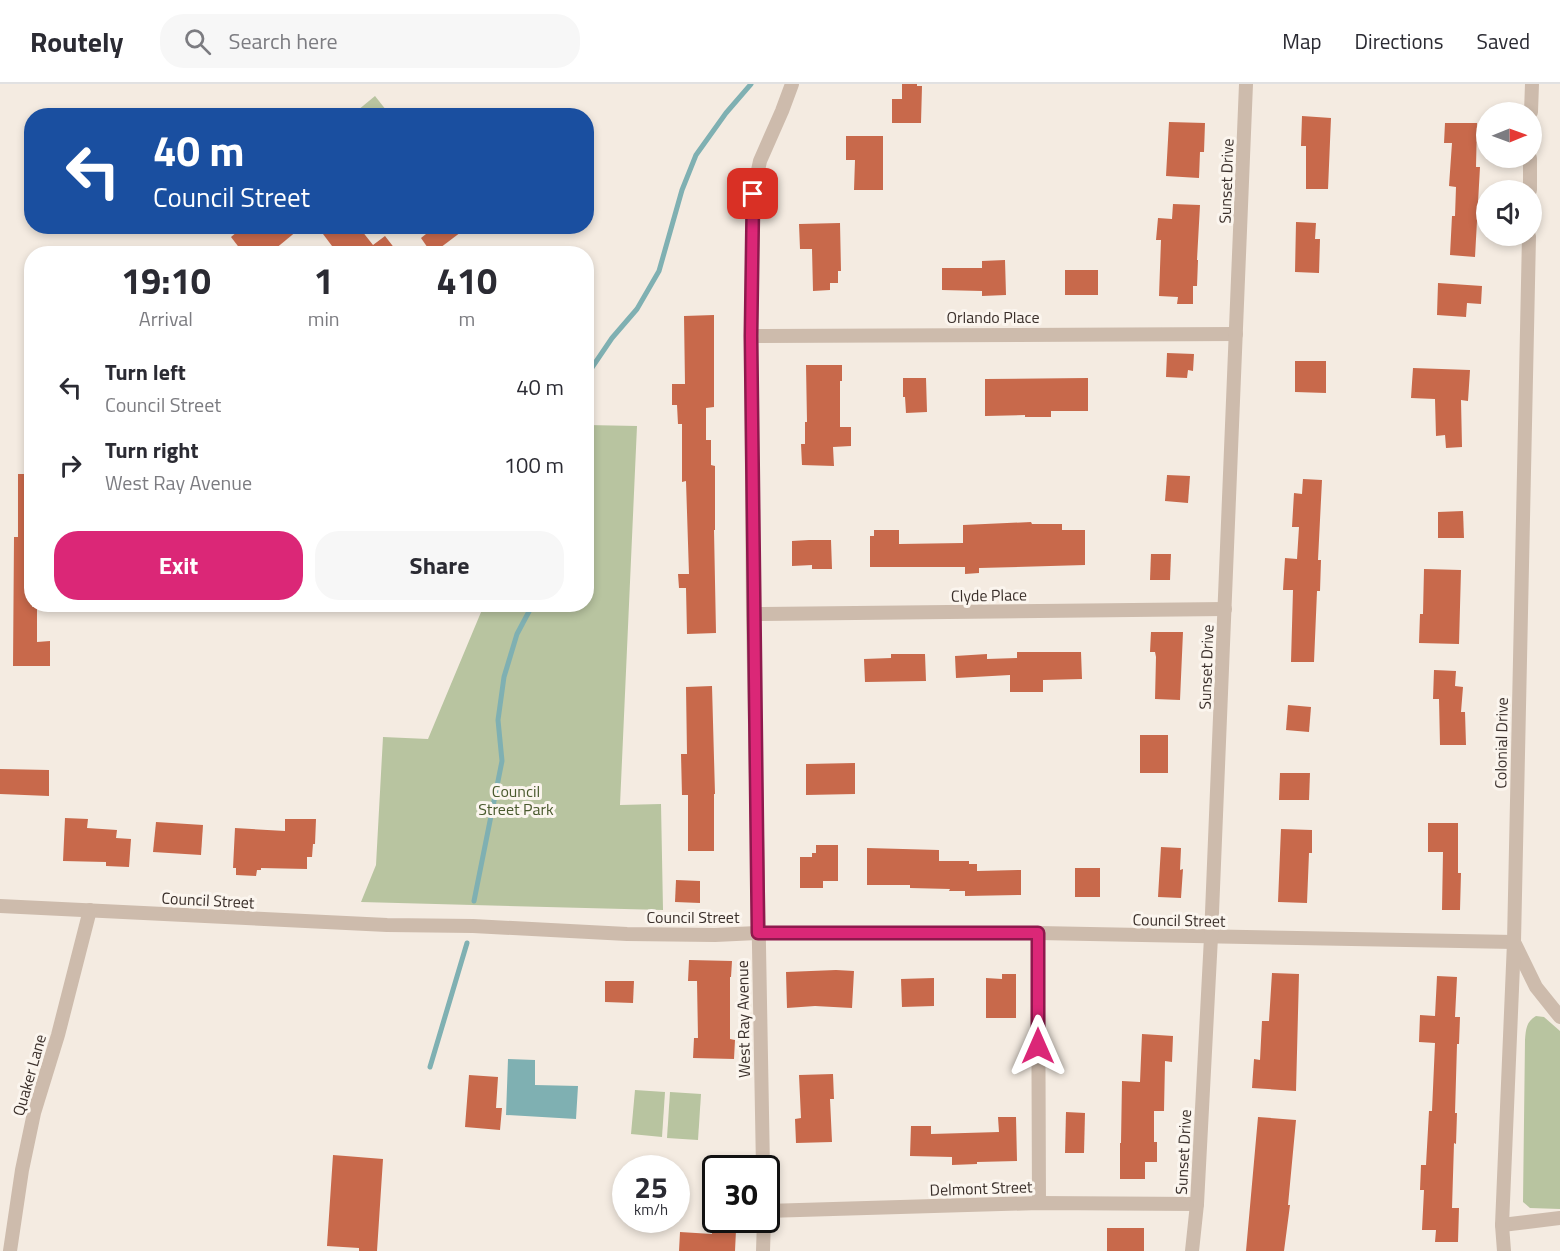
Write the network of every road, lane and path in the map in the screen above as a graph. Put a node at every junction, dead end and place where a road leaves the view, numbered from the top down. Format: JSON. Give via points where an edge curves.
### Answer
{"nodes":[{"id":1,"x":792,"y":84,"type":"edge"},
{"id":2,"x":1246,"y":84,"type":"edge"},
{"id":3,"x":1532,"y":84,"type":"edge"},
{"id":4,"x":1531,"y":102,"type":"edge"},
{"id":5,"x":1529,"y":246,"type":"edge"},
{"id":6,"x":1236,"y":334,"type":"junction"},
{"id":7,"x":751,"y":336,"type":"junction"},
{"id":8,"x":1225,"y":609,"type":"junction"},
{"id":9,"x":753,"y":614,"type":"junction"},
{"id":10,"x":0,"y":906,"type":"edge"},
{"id":11,"x":90,"y":910,"type":"junction"},
{"id":12,"x":758,"y":933,"type":"junction"},
{"id":13,"x":1038,"y":933,"type":"junction"},
{"id":14,"x":1211,"y":937,"type":"junction"},
{"id":15,"x":1514,"y":942,"type":"junction"},
{"id":16,"x":1560,"y":1017,"type":"edge"},
{"id":17,"x":763,"y":1155,"type":"edge"},
{"id":18,"x":1040,"y":1203,"type":"junction"},
{"id":19,"x":1197,"y":1204,"type":"junction"},
{"id":20,"x":780,"y":1211,"type":"edge"},
{"id":21,"x":1560,"y":1218,"type":"edge"},
{"id":22,"x":1502,"y":1225,"type":"junction"},
{"id":23,"x":764,"y":1233,"type":"edge"},
{"id":24,"x":10,"y":1251,"type":"edge"},
{"id":25,"x":763,"y":1251,"type":"edge"},
{"id":26,"x":1192,"y":1251,"type":"edge"},
{"id":27,"x":1503,"y":1251,"type":"edge"}],
"edges":[{"from":1,"to":7,"type":"street","name":"West Ray Avenue","via":[[760,161],[753,194]]},
{"from":2,"to":6,"type":"street","name":"Sunset Drive"},
{"from":3,"to":4,"type":"street"},
{"from":5,"to":15,"type":"street","name":"Colonial Drive"},
{"from":6,"to":7,"type":"street","name":"Orlando Place"},
{"from":6,"to":8,"type":"street","name":"Sunset Drive"},
{"from":7,"to":9,"type":"street","name":"West Ray Avenue"},
{"from":8,"to":9,"type":"street","name":"Clyde Place"},
{"from":8,"to":14,"type":"street","name":"Sunset Drive"},
{"from":9,"to":12,"type":"street","name":"West Ray Avenue"},
{"from":10,"to":11,"type":"street","name":"Council Street"},
{"from":11,"to":12,"type":"street","name":"Council Street","via":[[627,934]]},
{"from":11,"to":24,"type":"street","name":"Quaker Lane","via":[[34,1113]]},
{"from":12,"to":13,"type":"street","name":"Council Street"},
{"from":12,"to":17,"type":"street","name":"West Ray Avenue"},
{"from":13,"to":14,"type":"street","name":"Council Street"},
{"from":13,"to":18,"type":"street"},
{"from":14,"to":15,"type":"street","name":"Council Street"},
{"from":14,"to":19,"type":"street","name":"Sunset Drive"},
{"from":15,"to":16,"type":"street","via":[[1536,987]]},
{"from":15,"to":22,"type":"street","name":"Colonial Drive"},
{"from":18,"to":19,"type":"street","name":"Delmont Street"},
{"from":18,"to":20,"type":"street","name":"Delmont Street"},
{"from":19,"to":26,"type":"street","name":"Sunset Drive"},
{"from":21,"to":22,"type":"street"},
{"from":22,"to":27,"type":"street","name":"Colonial Drive"},
{"from":23,"to":25,"type":"street"}]}
